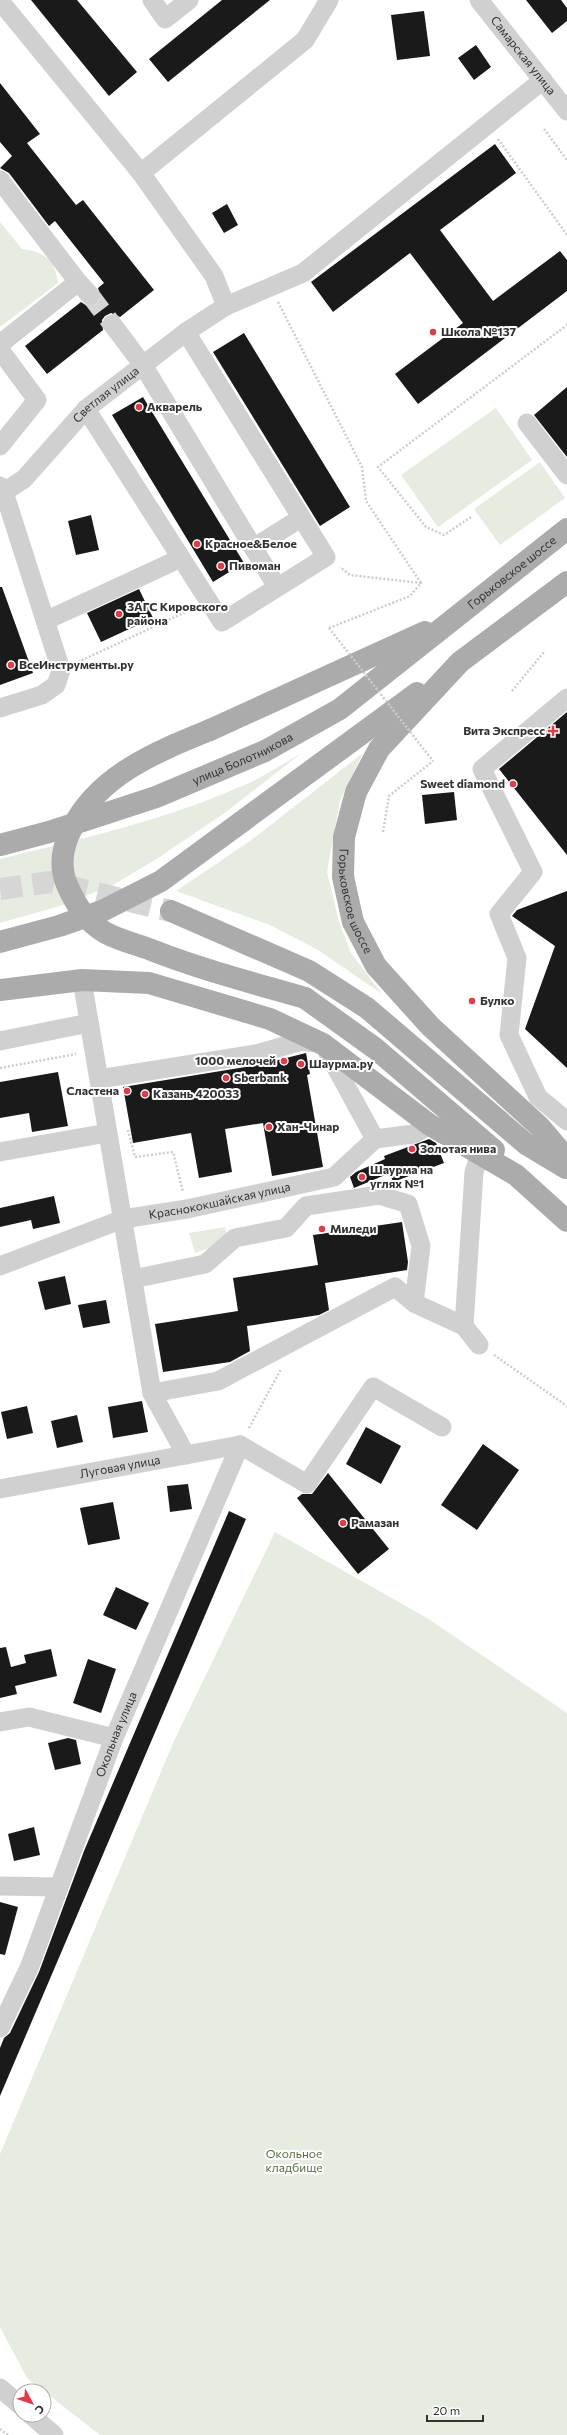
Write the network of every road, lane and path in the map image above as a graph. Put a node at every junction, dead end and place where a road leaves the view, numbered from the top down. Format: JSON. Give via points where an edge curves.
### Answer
{"nodes":[{"id":1,"x":152,"y":0,"type":"edge"},
{"id":2,"x":189,"y":0,"type":"edge"},
{"id":3,"x":329,"y":0,"type":"edge"},
{"id":4,"x":479,"y":0,"type":"edge"},
{"id":5,"x":0,"y":1,"type":"edge"},
{"id":6,"x":543,"y":80,"type":"junction"},
{"id":7,"x":567,"y":111,"type":"edge"},
{"id":8,"x":488,"y":124,"type":"junction"},
{"id":9,"x":544,"y":129,"type":"dead end"},
{"id":10,"x":567,"y":160,"type":"edge"},
{"id":11,"x":140,"y":173,"type":"junction"},
{"id":12,"x":0,"y":180,"type":"edge"},
{"id":13,"x":567,"y":235,"type":"edge"},
{"id":14,"x":271,"y":288,"type":"junction"},
{"id":15,"x":226,"y":306,"type":"junction"},
{"id":16,"x":112,"y":324,"type":"tunnel mouth"},
{"id":17,"x":567,"y":325,"type":"edge"},
{"id":18,"x":186,"y":332,"type":"junction"},
{"id":19,"x":0,"y":344,"type":"edge"},
{"id":20,"x":0,"y":350,"type":"edge"},
{"id":21,"x":143,"y":365,"type":"junction"},
{"id":22,"x":86,"y":409,"type":"junction"},
{"id":23,"x":527,"y":422,"type":"dead end"},
{"id":24,"x":0,"y":446,"type":"edge"},
{"id":25,"x":567,"y":475,"type":"edge"},
{"id":26,"x":2,"y":489,"type":"edge"},
{"id":27,"x":471,"y":517,"type":"dead end"},
{"id":28,"x":301,"y":518,"type":"junction"},
{"id":29,"x":567,"y":529,"type":"edge"},
{"id":30,"x":253,"y":548,"type":"junction"},
{"id":31,"x":326,"y":557,"type":"junction"},
{"id":32,"x":181,"y":558,"type":"junction"},
{"id":33,"x":567,"y":582,"type":"edge"},
{"id":34,"x":421,"y":583,"type":"junction"},
{"id":35,"x":277,"y":587,"type":"junction"},
{"id":36,"x":208,"y":602,"type":"junction"},
{"id":37,"x":457,"y":617,"type":"junction"},
{"id":38,"x":45,"y":621,"type":"junction"},
{"id":39,"x":544,"y":652,"type":"dead end"},
{"id":40,"x":460,"y":662,"type":"junction"},
{"id":41,"x":60,"y":670,"type":"junction"},
{"id":42,"x":512,"y":691,"type":"dead end"},
{"id":43,"x":567,"y":698,"type":"edge"},
{"id":44,"x":0,"y":708,"type":"edge"},
{"id":45,"x":383,"y":832,"type":"dead end"},
{"id":46,"x":0,"y":845,"type":"edge"},
{"id":47,"x":171,"y":911,"type":"tunnel mouth"},
{"id":48,"x":0,"y":942,"type":"edge"},
{"id":49,"x":82,"y":980,"type":"junction"},
{"id":50,"x":0,"y":990,"type":"edge"},
{"id":51,"x":90,"y":1023,"type":"junction"},
{"id":52,"x":0,"y":1041,"type":"edge"},
{"id":53,"x":323,"y":1044,"type":"junction"},
{"id":54,"x":94,"y":1051,"type":"junction"},
{"id":55,"x":0,"y":1068,"type":"edge"},
{"id":56,"x":99,"y":1079,"type":"junction"},
{"id":57,"x":567,"y":1121,"type":"edge"},
{"id":58,"x":430,"y":1125,"type":"junction"},
{"id":59,"x":128,"y":1128,"type":"dead end"},
{"id":60,"x":107,"y":1133,"type":"junction"},
{"id":61,"x":375,"y":1139,"type":"junction"},
{"id":62,"x":0,"y":1152,"type":"edge"},
{"id":63,"x":480,"y":1154,"type":"junction"},
{"id":64,"x":567,"y":1160,"type":"edge"},
{"id":65,"x":567,"y":1169,"type":"edge"},
{"id":66,"x":516,"y":1175,"type":"junction"},
{"id":67,"x":187,"y":1209,"type":"junction"},
{"id":68,"x":123,"y":1219,"type":"junction"},
{"id":69,"x":567,"y":1221,"type":"edge"},
{"id":70,"x":0,"y":1266,"type":"edge"},
{"id":71,"x":133,"y":1279,"type":"junction"},
{"id":72,"x":414,"y":1303,"type":"junction"},
{"id":73,"x":464,"y":1326,"type":"junction"},
{"id":74,"x":479,"y":1345,"type":"joint"},
{"id":75,"x":282,"y":1367,"type":"dead end"},
{"id":76,"x":152,"y":1393,"type":"junction"},
{"id":77,"x":567,"y":1406,"type":"edge"},
{"id":78,"x":442,"y":1427,"type":"dead end"},
{"id":79,"x":240,"y":1445,"type":"junction"},
{"id":80,"x":186,"y":1455,"type":"junction"},
{"id":81,"x":0,"y":1489,"type":"edge"},
{"id":82,"x":0,"y":1722,"type":"edge"},
{"id":83,"x":114,"y":1738,"type":"junction"},
{"id":84,"x":0,"y":1886,"type":"edge"},
{"id":85,"x":58,"y":1887,"type":"junction"},
{"id":86,"x":0,"y":2028,"type":"edge"},
{"id":87,"x":0,"y":2388,"type":"edge"},
{"id":88,"x":12,"y":2398,"type":"edge"},
{"id":89,"x":40,"y":2423,"type":"edge"},
{"id":90,"x":0,"y":2429,"type":"edge"},
{"id":91,"x":8,"y":2435,"type":"edge"},
{"id":92,"x":54,"y":2435,"type":"edge"}],
"edges":[{"from":1,"to":2,"type":"street","via":[[165,19]]},
{"from":3,"to":11,"type":"street","via":[[306,40]]},
{"from":4,"to":6,"type":"street","name":"Самарская улица"},
{"from":5,"to":11,"type":"street"},
{"from":6,"to":7,"type":"street","name":"Самарская улица"},
{"from":6,"to":8,"type":"street","name":"Светлая улица"},
{"from":8,"to":13,"type":"path"},
{"from":8,"to":14,"type":"street","name":"Светлая улица","via":[[303,273]]},
{"from":9,"to":10,"type":"path"},
{"from":11,"to":15,"type":"street","via":[[214,276]]},
{"from":12,"to":19,"type":"street","via":[[84,288]]},
{"from":14,"to":15,"type":"street","name":"Светлая улица"},
{"from":14,"to":34,"type":"path","via":[[362,468],[366,501]]},
{"from":15,"to":18,"type":"street","name":"Светлая улица"},
{"from":16,"to":21,"type":"street"},
{"from":17,"to":27,"type":"path","via":[[378,467],[426,527],[444,535]]},
{"from":18,"to":21,"type":"street","name":"Светлая улица"},
{"from":18,"to":28,"type":"street"},
{"from":20,"to":24,"type":"street","via":[[37,400]]},
{"from":21,"to":22,"type":"street","name":"Светлая улица"},
{"from":21,"to":30,"type":"street"},
{"from":22,"to":26,"type":"street","name":"Светлая улица","via":[[24,479]]},
{"from":22,"to":32,"type":"street"},
{"from":23,"to":25,"type":"street"},
{"from":26,"to":38,"type":"street"},
{"from":28,"to":30,"type":"street"},
{"from":28,"to":31,"type":"street"},
{"from":29,"to":37,"type":"main road","name":"Горьковское шоссе"},
{"from":30,"to":35,"type":"street"},
{"from":31,"to":34,"type":"path","via":[[350,574]]},
{"from":31,"to":35,"type":"street"},
{"from":32,"to":36,"type":"street"},
{"from":32,"to":38,"type":"street"},
{"from":33,"to":40,"type":"main road","name":"Горьковское шоссе"},
{"from":34,"to":45,"type":"path","bridge":true,"via":[[410,596],[329,628],[433,761],[389,796]]},
{"from":35,"to":36,"type":"street","via":[[222,622]]},
{"from":36,"to":41,"type":"path"},
{"from":37,"to":46,"type":"main road","name":"улица Болотникова","via":[[340,709],[265,751],[156,797],[50,832]]},
{"from":37,"to":66,"type":"main road","bridge":true,"via":[[132,765],[101,789],[78,815],[63,846],[62,873],[75,904],[88,920],[106,933],[168,957],[305,998],[376,1049],[494,1151]]},
{"from":38,"to":41,"type":"street"},
{"from":39,"to":42,"type":"path"},
{"from":40,"to":48,"type":"main road","via":[[161,881],[102,911]]},
{"from":40,"to":64,"type":"main road","name":"Горьковское шоссе","via":[[379,749],[356,792],[344,837],[343,876],[353,922],[376,966],[430,1026],[540,1127]]},
{"from":41,"to":44,"type":"street","via":[[56,685],[42,695]]},
{"from":43,"to":57,"type":"street","via":[[482,769],[533,872],[499,914],[517,958],[509,1035],[538,1097]]},
{"from":47,"to":65,"type":"main road","via":[[309,971],[360,1004],[526,1144]]},
{"from":49,"to":50,"type":"main road"},
{"from":49,"to":51,"type":"street"},
{"from":49,"to":53,"type":"main road","via":[[149,983],[270,1019]]},
{"from":51,"to":52,"type":"street"},
{"from":51,"to":54,"type":"street"},
{"from":53,"to":56,"type":"street","via":[[302,1041],[256,1054]]},
{"from":53,"to":58,"type":"main road"},
{"from":53,"to":61,"type":"street"},
{"from":54,"to":55,"type":"path"},
{"from":54,"to":56,"type":"street"},
{"from":56,"to":60,"type":"street"},
{"from":58,"to":61,"type":"street","via":[[414,1134]]},
{"from":58,"to":63,"type":"main road"},
{"from":59,"to":67,"type":"path","via":[[135,1157],[173,1152]]},
{"from":60,"to":62,"type":"street"},
{"from":60,"to":68,"type":"street"},
{"from":61,"to":67,"type":"street","name":"Краснококшайская улица","via":[[334,1178]]},
{"from":63,"to":66,"type":"main road"},
{"from":63,"to":73,"type":"street","via":[[474,1172]]},
{"from":66,"to":69,"type":"main road"},
{"from":67,"to":68,"type":"street","name":"Краснококшайская улица"},
{"from":68,"to":70,"type":"street","name":"Краснококшайская улица"},
{"from":68,"to":71,"type":"street"},
{"from":71,"to":72,"type":"street","via":[[205,1264],[236,1238],[286,1228],[306,1206],[380,1195],[408,1204],[421,1246]]},
{"from":71,"to":76,"type":"street"},
{"from":72,"to":73,"type":"street"},
{"from":72,"to":76,"type":"street","via":[[395,1287],[218,1381]]},
{"from":73,"to":74,"type":"street"},
{"from":74,"to":77,"type":"path"},
{"from":75,"to":79,"type":"path"},
{"from":76,"to":80,"type":"street"},
{"from":78,"to":79,"type":"street","via":[[373,1387],[307,1484]]},
{"from":79,"to":80,"type":"street","name":"Луговая улица"},
{"from":79,"to":83,"type":"street","name":"Окольная улица"},
{"from":80,"to":81,"type":"street","name":"Луговая улица"},
{"from":82,"to":83,"type":"street","via":[[29,1717]]},
{"from":83,"to":85,"type":"street","name":"Окольная улица"},
{"from":84,"to":85,"type":"street"},
{"from":85,"to":86,"type":"street","name":"Окольная улица","via":[[29,1968]]},
{"from":87,"to":88,"type":"street"},
{"from":89,"to":92,"type":"street"},
{"from":90,"to":91,"type":"path"}]}
